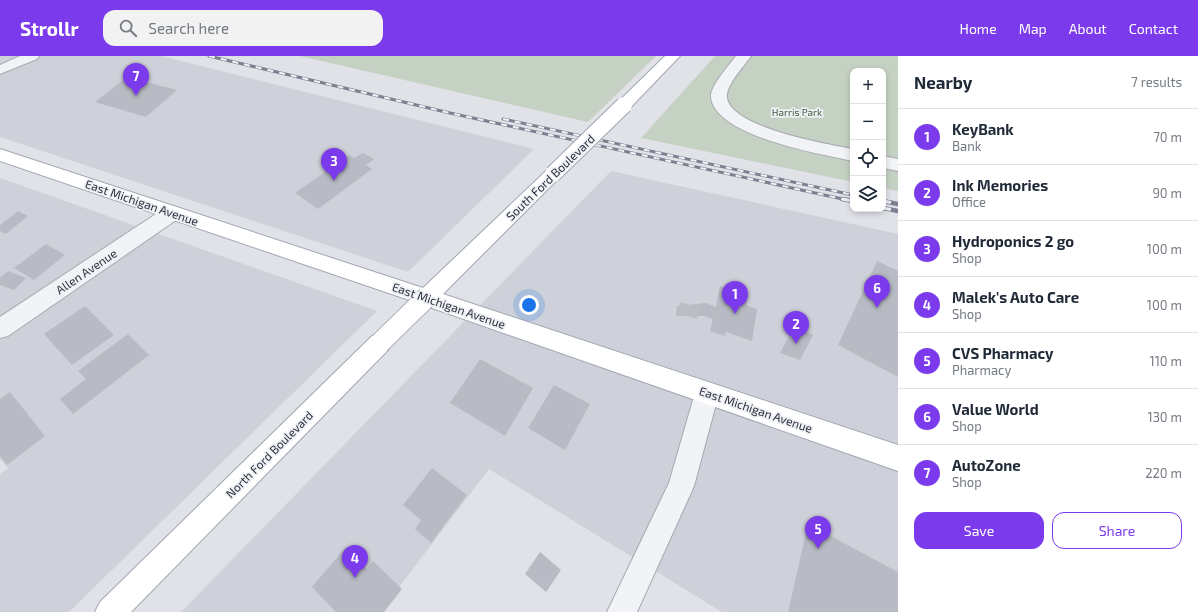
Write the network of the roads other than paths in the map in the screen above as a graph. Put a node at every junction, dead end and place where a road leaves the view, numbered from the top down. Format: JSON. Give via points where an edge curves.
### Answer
{"nodes":[{"id":1,"x":32,"y":56,"type":"edge"},
{"id":2,"x":673,"y":56,"type":"edge"},
{"id":3,"x":744,"y":56,"type":"edge"},
{"id":4,"x":0,"y":70,"type":"edge"},
{"id":5,"x":850,"y":154,"type":"edge"},
{"id":6,"x":0,"y":155,"type":"edge"},
{"id":7,"x":886,"y":163,"type":"edge"},
{"id":8,"x":898,"y":165,"type":"edge"},
{"id":9,"x":172,"y":213,"type":"junction"},
{"id":10,"x":427,"y":297,"type":"joint"},
{"id":11,"x":0,"y":329,"type":"edge"},
{"id":12,"x":707,"y":393,"type":"junction"},
{"id":13,"x":898,"y":458,"type":"edge"},
{"id":14,"x":110,"y":612,"type":"edge"},
{"id":15,"x":622,"y":612,"type":"edge"}],
"edges":[{"from":1,"to":4,"type":"street"},
{"from":2,"to":10,"type":"main road","name":"South Ford Boulevard","bridge":true},
{"from":3,"to":5,"type":"street","via":[[724,84],[719,98],[722,106],[732,116],[775,138]]},
{"from":6,"to":9,"type":"main road","name":"East Michigan Avenue"},
{"from":7,"to":8,"type":"street"},
{"from":9,"to":11,"type":"street","name":"Allen Avenue"},
{"from":9,"to":12,"type":"main road","name":"East Michigan Avenue"},
{"from":10,"to":14,"type":"main road","name":"North Ford Boulevard","bridge":true},
{"from":12,"to":13,"type":"main road","name":"East Michigan Avenue"},
{"from":12,"to":15,"type":"street","via":[[681,486]]}]}
